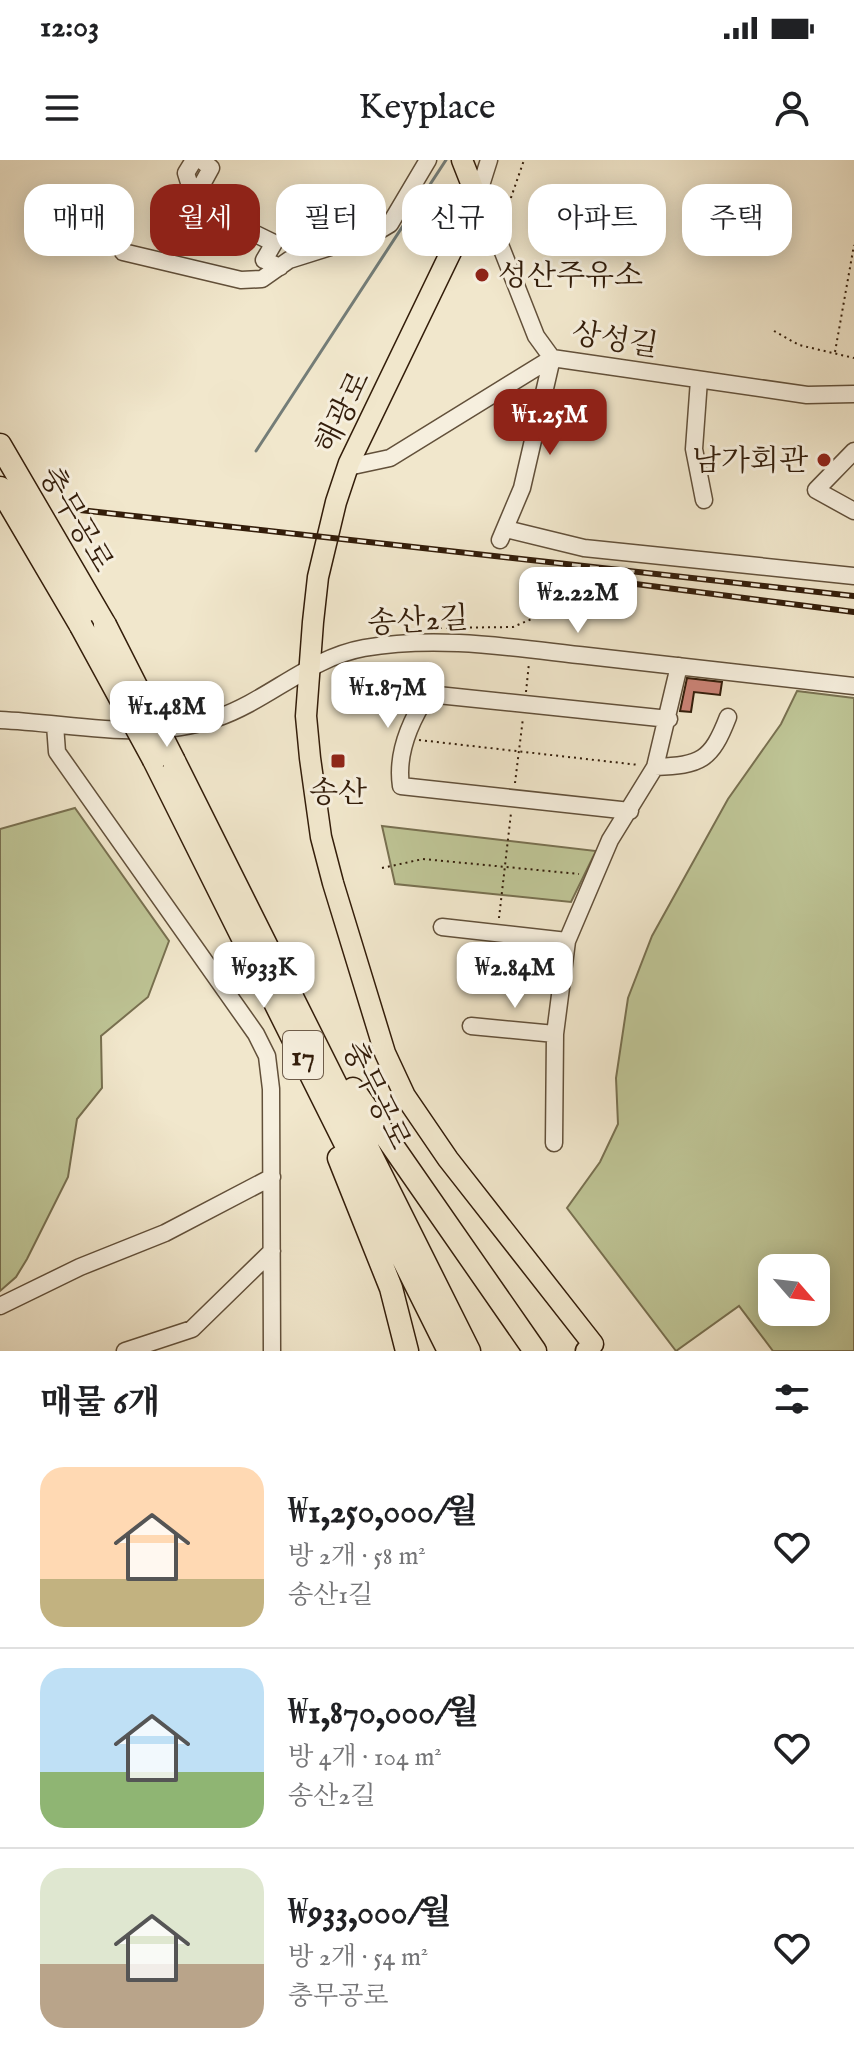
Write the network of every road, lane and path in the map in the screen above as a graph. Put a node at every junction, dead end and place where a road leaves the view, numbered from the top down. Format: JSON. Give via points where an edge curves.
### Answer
{"nodes":[{"id":1,"x":194,"y":160,"type":"edge"},
{"id":2,"x":201,"y":160,"type":"edge"},
{"id":3,"x":428,"y":160,"type":"edge"},
{"id":4,"x":462,"y":160,"type":"edge"},
{"id":5,"x":489,"y":160,"type":"edge"},
{"id":6,"x":524,"y":160,"type":"edge"},
{"id":7,"x":189,"y":184,"type":"edge"},
{"id":8,"x":202,"y":184,"type":"edge"},
{"id":9,"x":471,"y":184,"type":"edge"},
{"id":10,"x":481,"y":184,"type":"edge"},
{"id":11,"x":512,"y":192,"type":"edge"},
{"id":12,"x":260,"y":236,"type":"edge"},
{"id":13,"x":854,"y":245,"type":"edge"},
{"id":14,"x":134,"y":255,"type":"edge"},
{"id":15,"x":449,"y":256,"type":"edge"},
{"id":16,"x":505,"y":256,"type":"edge"},
{"id":17,"x":280,"y":267,"type":"junction"},
{"id":18,"x":774,"y":331,"type":"dead end"},
{"id":19,"x":835,"y":352,"type":"junction"},
{"id":20,"x":552,"y":358,"type":"junction"},
{"id":21,"x":854,"y":358,"type":"edge"},
{"id":22,"x":699,"y":380,"type":"junction"},
{"id":23,"x":854,"y":394,"type":"edge"},
{"id":24,"x":0,"y":445,"type":"edge"},
{"id":25,"x":854,"y":451,"type":"edge"},
{"id":26,"x":348,"y":467,"type":"junction"},
{"id":27,"x":0,"y":488,"type":"edge"},
{"id":28,"x":704,"y":500,"type":"dead end"},
{"id":29,"x":854,"y":511,"type":"edge"},
{"id":30,"x":854,"y":576,"type":"edge"},
{"id":31,"x":541,"y":615,"type":"dead end"},
{"id":32,"x":420,"y":643,"type":"junction"},
{"id":33,"x":531,"y":650,"type":"junction"},
{"id":34,"x":679,"y":666,"type":"junction"},
{"id":35,"x":310,"y":667,"type":"junction"},
{"id":36,"x":854,"y":686,"type":"edge"},
{"id":37,"x":524,"y":704,"type":"junction"},
{"id":38,"x":728,"y":717,"type":"dead end"},
{"id":39,"x":669,"y":719,"type":"junction"},
{"id":40,"x":0,"y":720,"type":"edge"},
{"id":41,"x":55,"y":725,"type":"junction"},
{"id":42,"x":406,"y":738,"type":"junction"},
{"id":43,"x":519,"y":752,"type":"junction"},
{"id":44,"x":164,"y":760,"type":"junction"},
{"id":45,"x":655,"y":767,"type":"junction"},
{"id":46,"x":513,"y":798,"type":"junction"},
{"id":47,"x":200,"y":810,"type":"junction"},
{"id":48,"x":630,"y":811,"type":"junction"},
{"id":49,"x":505,"y":865,"type":"junction"},
{"id":50,"x":382,"y":868,"type":"dead end"},
{"id":51,"x":592,"y":876,"type":"junction"},
{"id":52,"x":442,"y":927,"type":"dead end"},
{"id":53,"x":497,"y":933,"type":"junction"},
{"id":54,"x":567,"y":941,"type":"junction"},
{"id":55,"x":558,"y":989,"type":"junction"},
{"id":56,"x":271,"y":990,"type":"junction"},
{"id":57,"x":471,"y":1026,"type":"dead end"},
{"id":58,"x":555,"y":1034,"type":"junction"},
{"id":59,"x":554,"y":1143,"type":"dead end"},
{"id":60,"x":272,"y":1177,"type":"junction"},
{"id":61,"x":272,"y":1251,"type":"junction"},
{"id":62,"x":0,"y":1306,"type":"edge"},
{"id":63,"x":592,"y":1349,"type":"edge"},
{"id":64,"x":125,"y":1351,"type":"edge"},
{"id":65,"x":272,"y":1351,"type":"edge"},
{"id":66,"x":407,"y":1351,"type":"edge"},
{"id":67,"x":449,"y":1351,"type":"edge"},
{"id":68,"x":469,"y":1351,"type":"edge"},
{"id":69,"x":535,"y":1351,"type":"edge"}],
"edges":[{"from":1,"to":7,"type":"street","via":[[186,173]]},
{"from":2,"to":8,"type":"street","via":[[211,168]]},
{"from":3,"to":17,"type":"street","via":[[390,224]]},
{"from":4,"to":9,"type":"main road"},
{"from":5,"to":10,"type":"street"},
{"from":6,"to":11,"type":"path"},
{"from":12,"to":17,"type":"street","via":[[274,243],[264,260]]},
{"from":13,"to":19,"type":"path"},
{"from":14,"to":17,"type":"street","via":[[241,280],[262,279]]},
{"from":15,"to":26,"type":"main road","name":"해광로"},
{"from":16,"to":20,"type":"street","via":[[536,336]]},
{"from":18,"to":19,"type":"path","via":[[799,345]]},
{"from":19,"to":21,"type":"path"},
{"from":20,"to":22,"type":"street","name":"상성길"},
{"from":20,"to":26,"type":"street","name":"상성길","via":[[390,458]]},
{"from":20,"to":30,"type":"street","via":[[522,488],[503,534],[584,548]]},
{"from":22,"to":23,"type":"street","name":"상성길","via":[[807,395]]},
{"from":22,"to":28,"type":"street","via":[[694,449]]},
{"from":24,"to":44,"type":"highway","name":"충무공로","number":"17","bridge":true,"via":[[105,625]]},
{"from":25,"to":29,"type":"street","via":[[816,490]]},
{"from":26,"to":35,"type":"main road","name":"해광로","via":[[318,577]]},
{"from":27,"to":44,"type":"highway","name":"충무공로","number":"17","bridge":true},
{"from":31,"to":32,"type":"path","via":[[513,627],[433,628]]},
{"from":32,"to":33,"type":"street","name":"송산2길"},
{"from":32,"to":35,"type":"street","name":"송산2길","via":[[364,648]]},
{"from":33,"to":34,"type":"street","name":"송산2길"},
{"from":33,"to":37,"type":"path"},
{"from":34,"to":36,"type":"street","name":"송산2길"},
{"from":34,"to":39,"type":"street"},
{"from":35,"to":41,"type":"street","name":"송산2길","via":[[219,717],[184,728],[139,732]]},
{"from":35,"to":63,"type":"main road","name":"해광로","via":[[306,716],[321,837],[385,1053],[426,1129]]},
{"from":37,"to":39,"type":"street"},
{"from":37,"to":42,"type":"street","via":[[428,694]]},
{"from":37,"to":43,"type":"path"},
{"from":38,"to":45,"type":"street","via":[[706,758]]},
{"from":39,"to":45,"type":"street"},
{"from":40,"to":41,"type":"street","name":"송산2길"},
{"from":41,"to":60,"type":"street","via":[[57,752],[144,879],[210,963],[262,1046],[270,1072]]},
{"from":42,"to":43,"type":"path"},
{"from":42,"to":46,"type":"street","via":[[401,786]]},
{"from":43,"to":45,"type":"path"},
{"from":43,"to":46,"type":"path"},
{"from":44,"to":47,"type":"highway","name":"충무공로","number":"17"},
{"from":44,"to":56,"type":"highway","name":"충무공로","number":"17"},
{"from":45,"to":48,"type":"street"},
{"from":46,"to":48,"type":"street"},
{"from":46,"to":49,"type":"path"},
{"from":47,"to":68,"type":"highway","name":"충무공로","number":"17"},
{"from":47,"to":69,"type":"highway","via":[[236,866],[341,1071]]},
{"from":48,"to":51,"type":"street"},
{"from":49,"to":50,"type":"path","via":[[423,859]]},
{"from":49,"to":51,"type":"path"},
{"from":49,"to":53,"type":"path"},
{"from":51,"to":54,"type":"street"},
{"from":52,"to":53,"type":"street"},
{"from":53,"to":54,"type":"street"},
{"from":53,"to":55,"type":"path","via":[[492,980]]},
{"from":54,"to":55,"type":"street"},
{"from":55,"to":58,"type":"street"},
{"from":56,"to":66,"type":"highway","via":[[391,1288]]},
{"from":56,"to":67,"type":"highway","name":"충무공로","number":"17"},
{"from":57,"to":58,"type":"street"},
{"from":58,"to":59,"type":"street"},
{"from":60,"to":61,"type":"street"},
{"from":60,"to":62,"type":"street","via":[[165,1233]]},
{"from":61,"to":64,"type":"street","via":[[192,1329]]},
{"from":61,"to":65,"type":"street"}]}
